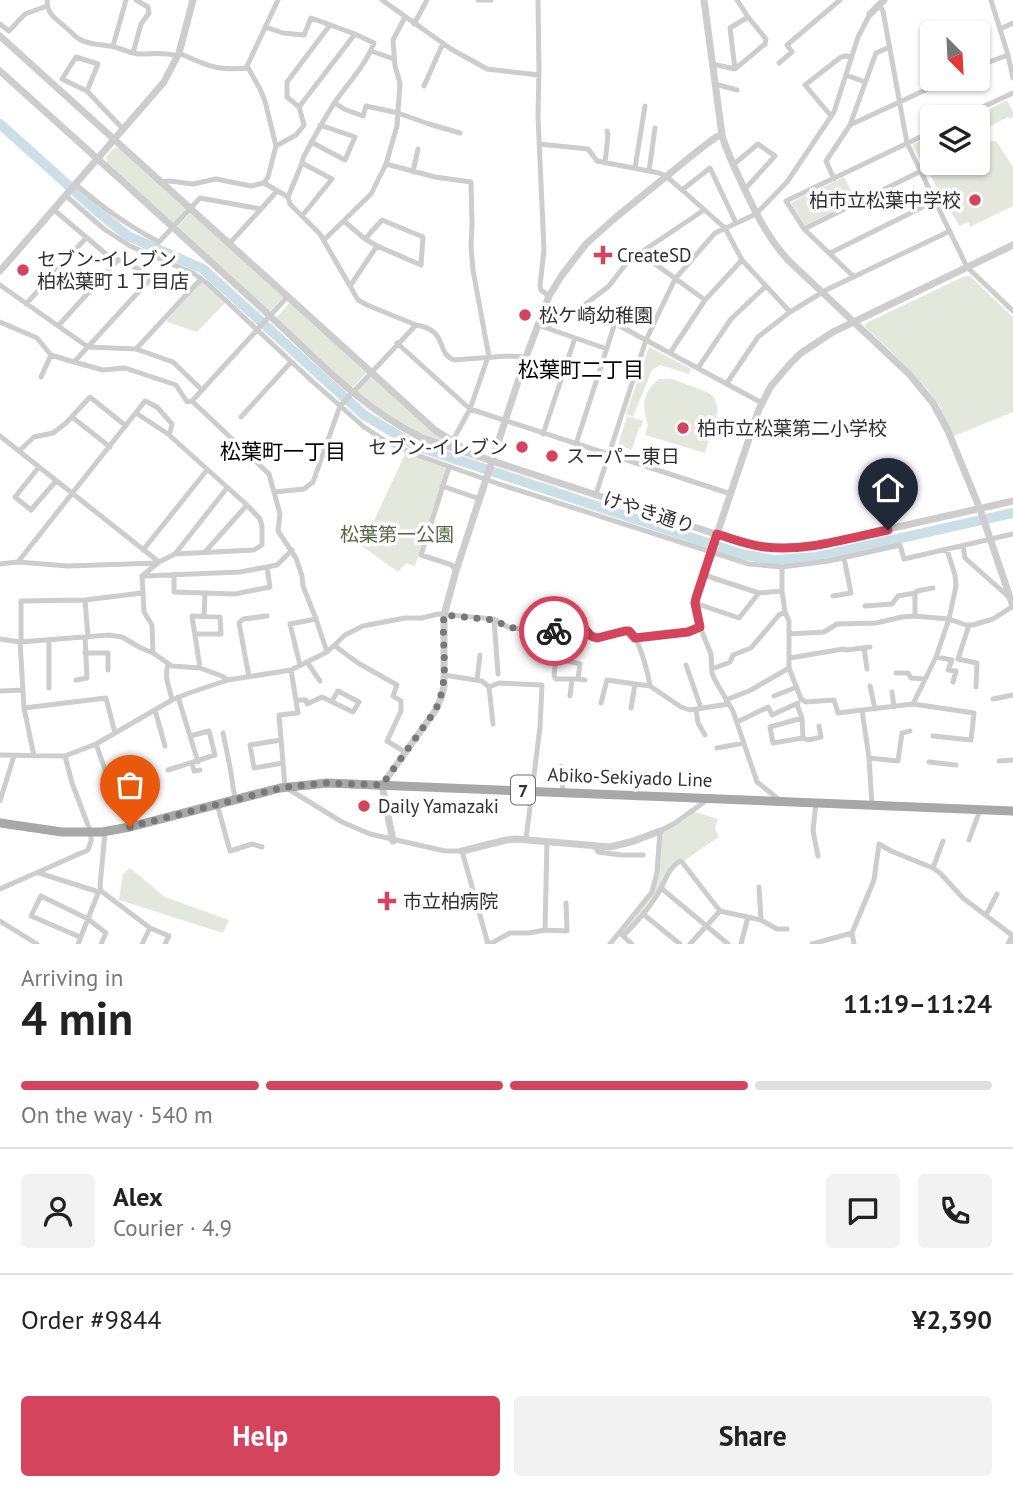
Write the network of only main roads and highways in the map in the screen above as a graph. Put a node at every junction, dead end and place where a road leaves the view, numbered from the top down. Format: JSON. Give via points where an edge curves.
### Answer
{"nodes":[{"id":1,"x":1013,"y":811,"type":"edge"},
{"id":2,"x":0,"y":824,"type":"edge"}],
"edges":[{"from":1,"to":2,"type":"main road","name":"Abiko-Sekiyado Line","number":"7","via":[[327,783],[285,787],[105,832]]}]}
